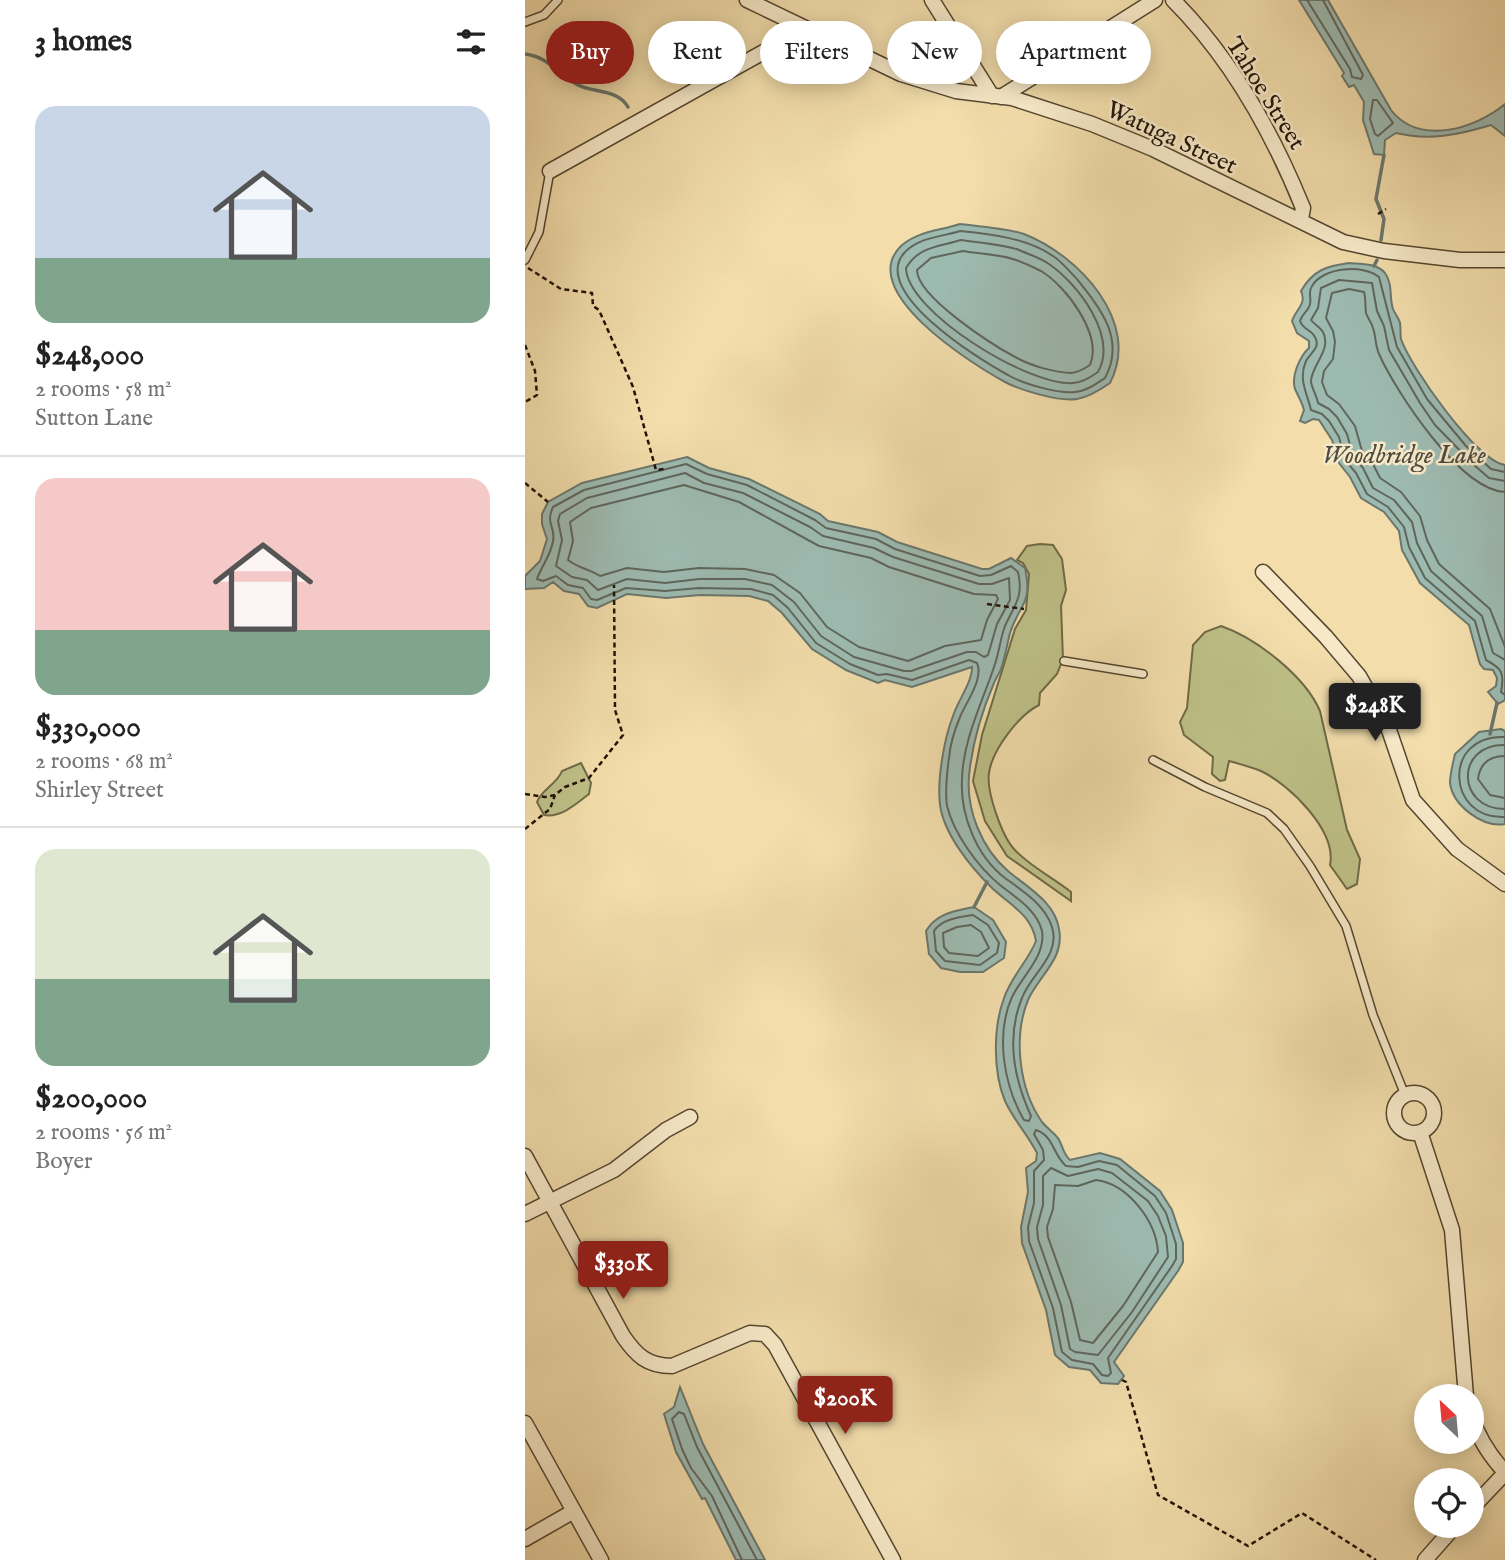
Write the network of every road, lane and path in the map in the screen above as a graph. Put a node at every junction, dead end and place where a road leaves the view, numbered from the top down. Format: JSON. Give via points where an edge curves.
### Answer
{"nodes":[{"id":1,"x":558,"y":0,"type":"edge"},
{"id":2,"x":747,"y":0,"type":"edge"},
{"id":3,"x":932,"y":0,"type":"edge"},
{"id":4,"x":1155,"y":0,"type":"edge"},
{"id":5,"x":1173,"y":0,"type":"edge"},
{"id":6,"x":789,"y":21,"type":"edge"},
{"id":7,"x":525,"y":22,"type":"edge"},
{"id":8,"x":760,"y":54,"type":"edge"},
{"id":9,"x":873,"y":62,"type":"edge"},
{"id":10,"x":997,"y":96,"type":"junction"},
{"id":11,"x":551,"y":171,"type":"joint"},
{"id":12,"x":1387,"y":209,"type":"dead end"},
{"id":13,"x":1378,"y":214,"type":"dead end"},
{"id":14,"x":1301,"y":219,"type":"junction"},
{"id":15,"x":525,"y":260,"type":"edge"},
{"id":16,"x":1505,"y":260,"type":"edge"},
{"id":17,"x":525,"y":266,"type":"edge"},
{"id":18,"x":525,"y":345,"type":"edge"},
{"id":19,"x":525,"y":402,"type":"edge"},
{"id":20,"x":664,"y":469,"type":"dead end"},
{"id":21,"x":525,"y":483,"type":"edge"},
{"id":22,"x":548,"y":502,"type":"dead end"},
{"id":23,"x":1263,"y":572,"type":"dead end"},
{"id":24,"x":614,"y":584,"type":"dead end"},
{"id":25,"x":987,"y":604,"type":"dead end"},
{"id":26,"x":1024,"y":609,"type":"dead end"},
{"id":27,"x":1064,"y":661,"type":"dead end"},
{"id":28,"x":1143,"y":674,"type":"dead end"},
{"id":29,"x":1153,"y":760,"type":"dead end"},
{"id":30,"x":527,"y":794,"type":"edge"},
{"id":31,"x":555,"y":796,"type":"junction"},
{"id":32,"x":525,"y":829,"type":"edge"},
{"id":33,"x":1505,"y":884,"type":"edge"},
{"id":34,"x":1405,"y":1095,"type":"junction"},
{"id":35,"x":690,"y":1117,"type":"dead end"},
{"id":36,"x":1420,"y":1132,"type":"junction"},
{"id":37,"x":525,"y":1156,"type":"edge"},
{"id":38,"x":549,"y":1200,"type":"junction"},
{"id":39,"x":525,"y":1214,"type":"edge"},
{"id":40,"x":1122,"y":1380,"type":"dead end"},
{"id":41,"x":1465,"y":1384,"type":"edge"},
{"id":42,"x":525,"y":1423,"type":"edge"},
{"id":43,"x":1484,"y":1446,"type":"edge"},
{"id":44,"x":1505,"y":1473,"type":"edge"},
{"id":45,"x":1484,"y":1495,"type":"edge"},
{"id":46,"x":574,"y":1511,"type":"junction"},
{"id":47,"x":1444,"y":1538,"type":"edge"},
{"id":48,"x":525,"y":1539,"type":"edge"},
{"id":49,"x":601,"y":1560,"type":"edge"},
{"id":50,"x":893,"y":1560,"type":"edge"},
{"id":51,"x":1376,"y":1560,"type":"edge"},
{"id":52,"x":1425,"y":1560,"type":"edge"}],
"edges":[{"from":1,"to":7,"type":"lane","via":[[544,15]]},
{"from":2,"to":6,"type":"street","name":"Watuga Street"},
{"from":3,"to":10,"type":"street"},
{"from":4,"to":10,"type":"street"},
{"from":5,"to":14,"type":"street","name":"Tahoe Street","via":[[1226,65],[1266,127],[1304,208]]},
{"from":8,"to":11,"type":"street"},
{"from":9,"to":10,"type":"street","name":"Watuga Street","via":[[955,91]]},
{"from":10,"to":14,"type":"street","name":"Watuga Street","via":[[1050,109],[1116,134]]},
{"from":11,"to":15,"type":"lane","via":[[539,232]]},
{"from":12,"to":13,"type":"path"},
{"from":14,"to":16,"type":"street","name":"Watuga Street","via":[[1343,242],[1384,251]]},
{"from":17,"to":20,"type":"path","via":[[561,289],[591,293],[633,387],[656,470]]},
{"from":18,"to":19,"type":"path","via":[[537,395]]},
{"from":21,"to":22,"type":"path"},
{"from":23,"to":33,"type":"street","via":[[1359,676],[1388,727],[1413,800],[1457,849]]},
{"from":24,"to":31,"type":"path","via":[[615,710],[624,735],[595,773]]},
{"from":25,"to":26,"type":"path"},
{"from":27,"to":28,"type":"lane"},
{"from":29,"to":34,"type":"lane","via":[[1267,813],[1284,829],[1346,926],[1369,1004]]},
{"from":30,"to":31,"type":"path"},
{"from":31,"to":32,"type":"path","via":[[550,809]]},
{"from":34,"to":36,"type":"street","via":[[1396,1103],[1395,1120],[1408,1132]]},
{"from":34,"to":36,"type":"street","via":[[1420,1094],[1431,1101],[1430,1125]]},
{"from":35,"to":38,"type":"street","via":[[614,1170]]},
{"from":36,"to":41,"type":"street","via":[[1452,1230]]},
{"from":37,"to":38,"type":"street"},
{"from":38,"to":39,"type":"street"},
{"from":38,"to":50,"type":"street","via":[[638,1357],[672,1366],[750,1333],[765,1334]]},
{"from":40,"to":51,"type":"path","via":[[1158,1495],[1248,1546],[1302,1513]]},
{"from":42,"to":46,"type":"street"},
{"from":43,"to":44,"type":"street"},
{"from":44,"to":45,"type":"street"},
{"from":46,"to":48,"type":"street"},
{"from":46,"to":49,"type":"street"},
{"from":47,"to":52,"type":"street"}]}
